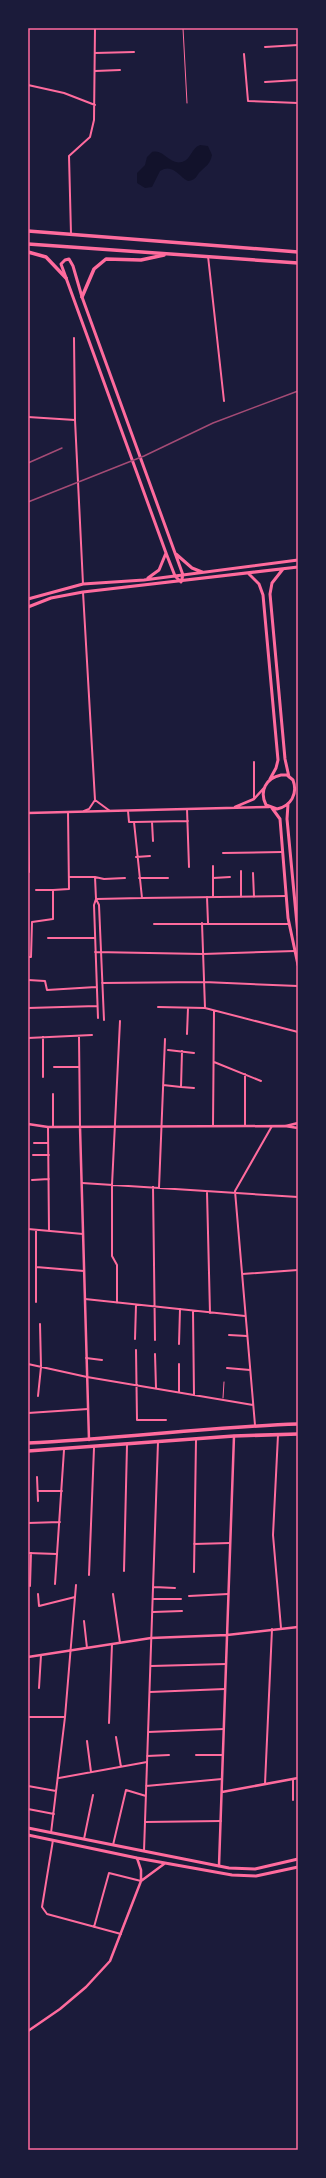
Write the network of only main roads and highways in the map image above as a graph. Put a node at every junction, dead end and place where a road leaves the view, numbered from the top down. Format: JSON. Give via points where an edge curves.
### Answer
{"nodes":[{"id":1,"x":28,"y":231,"type":"edge"},
{"id":2,"x":28,"y":244,"type":"edge"},
{"id":3,"x":28,"y":252,"type":"edge"},
{"id":4,"x":298,"y":252,"type":"edge"},
{"id":5,"x":170,"y":254,"type":"junction"},
{"id":6,"x":298,"y":264,"type":"edge"},
{"id":7,"x":66,"y":278,"type":"junction"},
{"id":8,"x":82,"y":297,"type":"junction"},
{"id":9,"x":174,"y":552,"type":"junction"},
{"id":10,"x":166,"y":554,"type":"junction"},
{"id":11,"x":298,"y":560,"type":"edge"},
{"id":12,"x":298,"y":567,"type":"edge"},
{"id":13,"x":283,"y":569,"type":"junction"},
{"id":14,"x":204,"y":572,"type":"junction"},
{"id":15,"x":248,"y":574,"type":"junction"},
{"id":16,"x":183,"y":575,"type":"junction"},
{"id":17,"x":175,"y":576,"type":"junction"},
{"id":18,"x":144,"y":580,"type":"junction"},
{"id":19,"x":181,"y":582,"type":"junction"},
{"id":20,"x":28,"y":598,"type":"edge"},
{"id":21,"x":28,"y":607,"type":"edge"},
{"id":22,"x":290,"y":777,"type":"junction"},
{"id":23,"x":270,"y":779,"type":"junction"},
{"id":24,"x":298,"y":782,"type":"edge"},
{"id":25,"x":296,"y":794,"type":"edge"},
{"id":26,"x":288,"y":804,"type":"junction"},
{"id":27,"x":271,"y":808,"type":"junction"},
{"id":28,"x":298,"y":935,"type":"edge"},
{"id":29,"x":298,"y":965,"type":"edge"},
{"id":30,"x":298,"y":1424,"type":"edge"},
{"id":31,"x":298,"y":1434,"type":"edge"},
{"id":32,"x":28,"y":1443,"type":"edge"},
{"id":33,"x":28,"y":1451,"type":"edge"},
{"id":34,"x":28,"y":1828,"type":"edge"},
{"id":35,"x":28,"y":1835,"type":"edge"},
{"id":36,"x":298,"y":1859,"type":"edge"},
{"id":37,"x":298,"y":1867,"type":"edge"}],
"edges":[{"from":1,"to":4,"type":"main road"},
{"from":2,"to":5,"type":"main road"},
{"from":3,"to":7,"type":"main road","via":[[46,257]]},
{"from":5,"to":6,"type":"main road"},
{"from":5,"to":8,"type":"main road","via":[[141,260],[106,259],[94,269]]},
{"from":7,"to":8,"type":"main road","via":[[61,264],[69,259]]},
{"from":7,"to":10,"type":"main road"},
{"from":8,"to":9,"type":"main road"},
{"from":9,"to":14,"type":"main road","via":[[192,568]]},
{"from":9,"to":16,"type":"main road"},
{"from":10,"to":17,"type":"main road"},
{"from":10,"to":18,"type":"main road","via":[[159,570]]},
{"from":11,"to":14,"type":"main road"},
{"from":12,"to":13,"type":"main road"},
{"from":13,"to":15,"type":"main road"},
{"from":13,"to":22,"type":"main road","via":[[272,583],[270,594],[285,759]]},
{"from":14,"to":16,"type":"main road"},
{"from":15,"to":19,"type":"main road"},
{"from":15,"to":23,"type":"main road","via":[[259,584],[263,595],[278,760]]},
{"from":16,"to":17,"type":"main road"},
{"from":16,"to":19,"type":"main road"},
{"from":17,"to":18,"type":"main road"},
{"from":17,"to":19,"type":"main road"},
{"from":18,"to":20,"type":"main road","via":[[83,584]]},
{"from":19,"to":21,"type":"main road","via":[[83,592],[51,598]]},
{"from":22,"to":23,"type":"main road","via":[[281,775]]},
{"from":22,"to":24,"type":"main road"},
{"from":22,"to":25,"type":"main road"},
{"from":23,"to":27,"type":"main road","via":[[264,788],[264,799]]},
{"from":25,"to":26,"type":"main road"},
{"from":26,"to":27,"type":"main road","via":[[277,809]]},
{"from":26,"to":28,"type":"main road","via":[[287,818]]},
{"from":27,"to":29,"type":"main road","via":[[280,819],[289,924]]},
{"from":30,"to":32,"type":"main road","via":[[254,1425]]},
{"from":31,"to":33,"type":"main road","via":[[278,1433]]},
{"from":34,"to":36,"type":"main road","via":[[219,1866],[255,1869]]},
{"from":35,"to":37,"type":"main road","via":[[164,1864],[232,1875],[256,1876]]}]}
